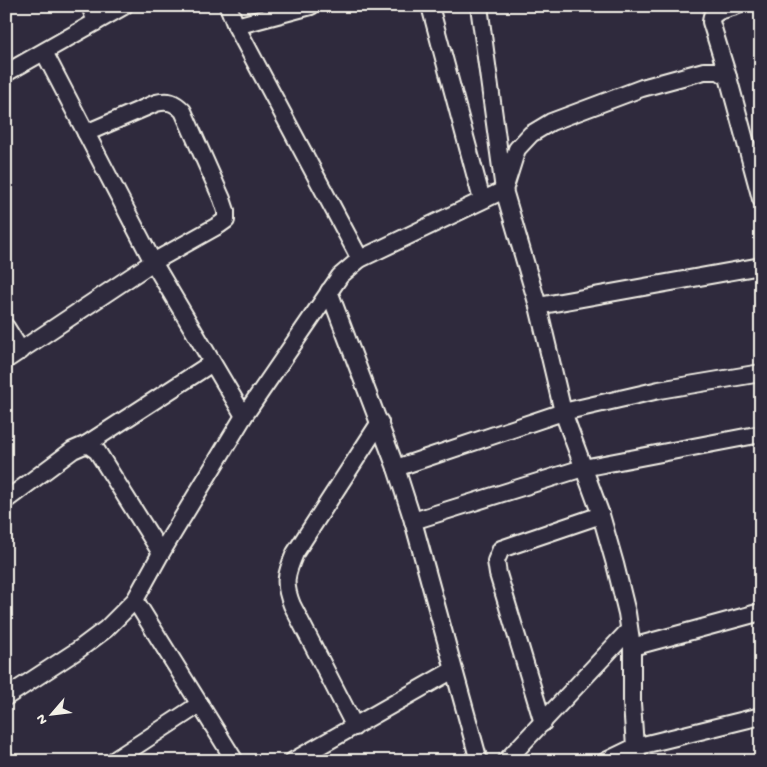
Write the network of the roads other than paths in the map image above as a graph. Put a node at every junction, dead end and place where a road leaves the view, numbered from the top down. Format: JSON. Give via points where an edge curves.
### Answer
{"nodes":[{"id":1,"x":90,"y":6,"type":"edge"},
{"id":2,"x":124,"y":6,"type":"edge"},
{"id":3,"x":228,"y":6,"type":"edge"},
{"id":4,"x":311,"y":6,"type":"edge"},
{"id":5,"x":430,"y":6,"type":"edge"},
{"id":6,"x":479,"y":6,"type":"edge"},
{"id":7,"x":736,"y":6,"type":"edge"},
{"id":8,"x":96,"y":22,"type":"junction"},
{"id":9,"x":236,"y":26,"type":"junction"},
{"id":10,"x":44,"y":52,"type":"junction"},
{"id":11,"x":6,"y":73,"type":"edge"},
{"id":12,"x":728,"y":77,"type":"junction"},
{"id":13,"x":86,"y":133,"type":"junction"},
{"id":14,"x":504,"y":190,"type":"junction"},
{"id":15,"x":761,"y":199,"type":"edge"},
{"id":16,"x":482,"y":200,"type":"junction"},
{"id":17,"x":360,"y":259,"type":"junction"},
{"id":18,"x":153,"y":262,"type":"junction"},
{"id":19,"x":761,"y":266,"type":"edge"},
{"id":20,"x":329,"y":291,"type":"junction"},
{"id":21,"x":538,"y":306,"type":"junction"},
{"id":22,"x":6,"y":327,"type":"edge"},
{"id":23,"x":21,"y":351,"type":"junction"},
{"id":24,"x":6,"y":360,"type":"edge"},
{"id":25,"x":212,"y":363,"type":"junction"},
{"id":26,"x":761,"y":373,"type":"edge"},
{"id":27,"x":563,"y":412,"type":"junction"},
{"id":28,"x":244,"y":416,"type":"junction"},
{"id":29,"x":380,"y":422,"type":"junction"},
{"id":30,"x":761,"y":434,"type":"edge"},
{"id":31,"x":87,"y":444,"type":"junction"},
{"id":32,"x":396,"y":468,"type":"junction"},
{"id":33,"x":583,"y":468,"type":"junction"},
{"id":34,"x":6,"y":500,"type":"edge"},
{"id":35,"x":601,"y":515,"type":"junction"},
{"id":36,"x":413,"y":521,"type":"junction"},
{"id":37,"x":161,"y":553,"type":"junction"},
{"id":38,"x":135,"y":600,"type":"junction"},
{"id":39,"x":761,"y":612,"type":"edge"},
{"id":40,"x":630,"y":638,"type":"junction"},
{"id":41,"x":453,"y":670,"type":"junction"},
{"id":42,"x":6,"y":697,"type":"edge"},
{"id":43,"x":200,"y":704,"type":"junction"},
{"id":44,"x":761,"y":716,"type":"edge"},
{"id":45,"x":543,"y":724,"type":"junction"},
{"id":46,"x":355,"y":727,"type":"junction"},
{"id":47,"x":636,"y":754,"type":"edge"},
{"id":48,"x":113,"y":761,"type":"edge"},
{"id":49,"x":235,"y":761,"type":"edge"},
{"id":50,"x":293,"y":761,"type":"edge"},
{"id":51,"x":479,"y":761,"type":"edge"},
{"id":52,"x":506,"y":761,"type":"edge"},
{"id":53,"x":606,"y":761,"type":"edge"}],
"edges":[{"from":1,"to":8,"type":"street"},
{"from":2,"to":8,"type":"street"},
{"from":3,"to":9,"type":"street"},
{"from":4,"to":9,"type":"street"},
{"from":5,"to":16,"type":"street"},
{"from":6,"to":14,"type":"street"},
{"from":7,"to":12,"type":"street","via":[[719,11],[712,16],[711,22]]},
{"from":8,"to":10,"type":"street"},
{"from":9,"to":17,"type":"street"},
{"from":10,"to":11,"type":"street"},
{"from":10,"to":13,"type":"street"},
{"from":12,"to":14,"type":"street","via":[[719,71],[704,71],[642,88],[551,122],[531,134],[517,149]]},
{"from":12,"to":15,"type":"street"},
{"from":13,"to":18,"type":"street"},
{"from":13,"to":18,"type":"street","via":[[167,101],[176,103],[183,111],[222,199],[226,220]]},
{"from":14,"to":16,"type":"street"},
{"from":14,"to":21,"type":"street"},
{"from":16,"to":17,"type":"street"},
{"from":17,"to":20,"type":"street","via":[[340,276]]},
{"from":18,"to":23,"type":"street"},
{"from":18,"to":25,"type":"street"},
{"from":19,"to":21,"type":"street"},
{"from":20,"to":28,"type":"street"},
{"from":20,"to":29,"type":"street"},
{"from":21,"to":27,"type":"street"},
{"from":22,"to":23,"type":"street"},
{"from":23,"to":24,"type":"street"},
{"from":25,"to":28,"type":"street"},
{"from":25,"to":31,"type":"street"},
{"from":26,"to":27,"type":"street","via":[[660,390]]},
{"from":27,"to":32,"type":"street"},
{"from":27,"to":33,"type":"street"},
{"from":28,"to":37,"type":"street"},
{"from":29,"to":32,"type":"street"},
{"from":29,"to":46,"type":"street","via":[[296,553],[288,571],[286,590]]},
{"from":30,"to":33,"type":"street"},
{"from":31,"to":34,"type":"street","via":[[73,450]]},
{"from":31,"to":37,"type":"street","via":[[97,451]]},
{"from":32,"to":36,"type":"street"},
{"from":33,"to":35,"type":"street"},
{"from":33,"to":36,"type":"street"},
{"from":35,"to":40,"type":"street"},
{"from":35,"to":45,"type":"street","via":[[501,549],[496,562]]},
{"from":36,"to":41,"type":"street"},
{"from":37,"to":38,"type":"street"},
{"from":38,"to":42,"type":"street","via":[[106,629]]},
{"from":38,"to":43,"type":"street"},
{"from":39,"to":40,"type":"street"},
{"from":40,"to":45,"type":"street"},
{"from":40,"to":47,"type":"street"},
{"from":41,"to":46,"type":"street"},
{"from":41,"to":51,"type":"street"},
{"from":43,"to":48,"type":"street"},
{"from":43,"to":49,"type":"street"},
{"from":44,"to":47,"type":"street"},
{"from":45,"to":52,"type":"street"},
{"from":46,"to":50,"type":"street"},
{"from":47,"to":53,"type":"street"}]}
